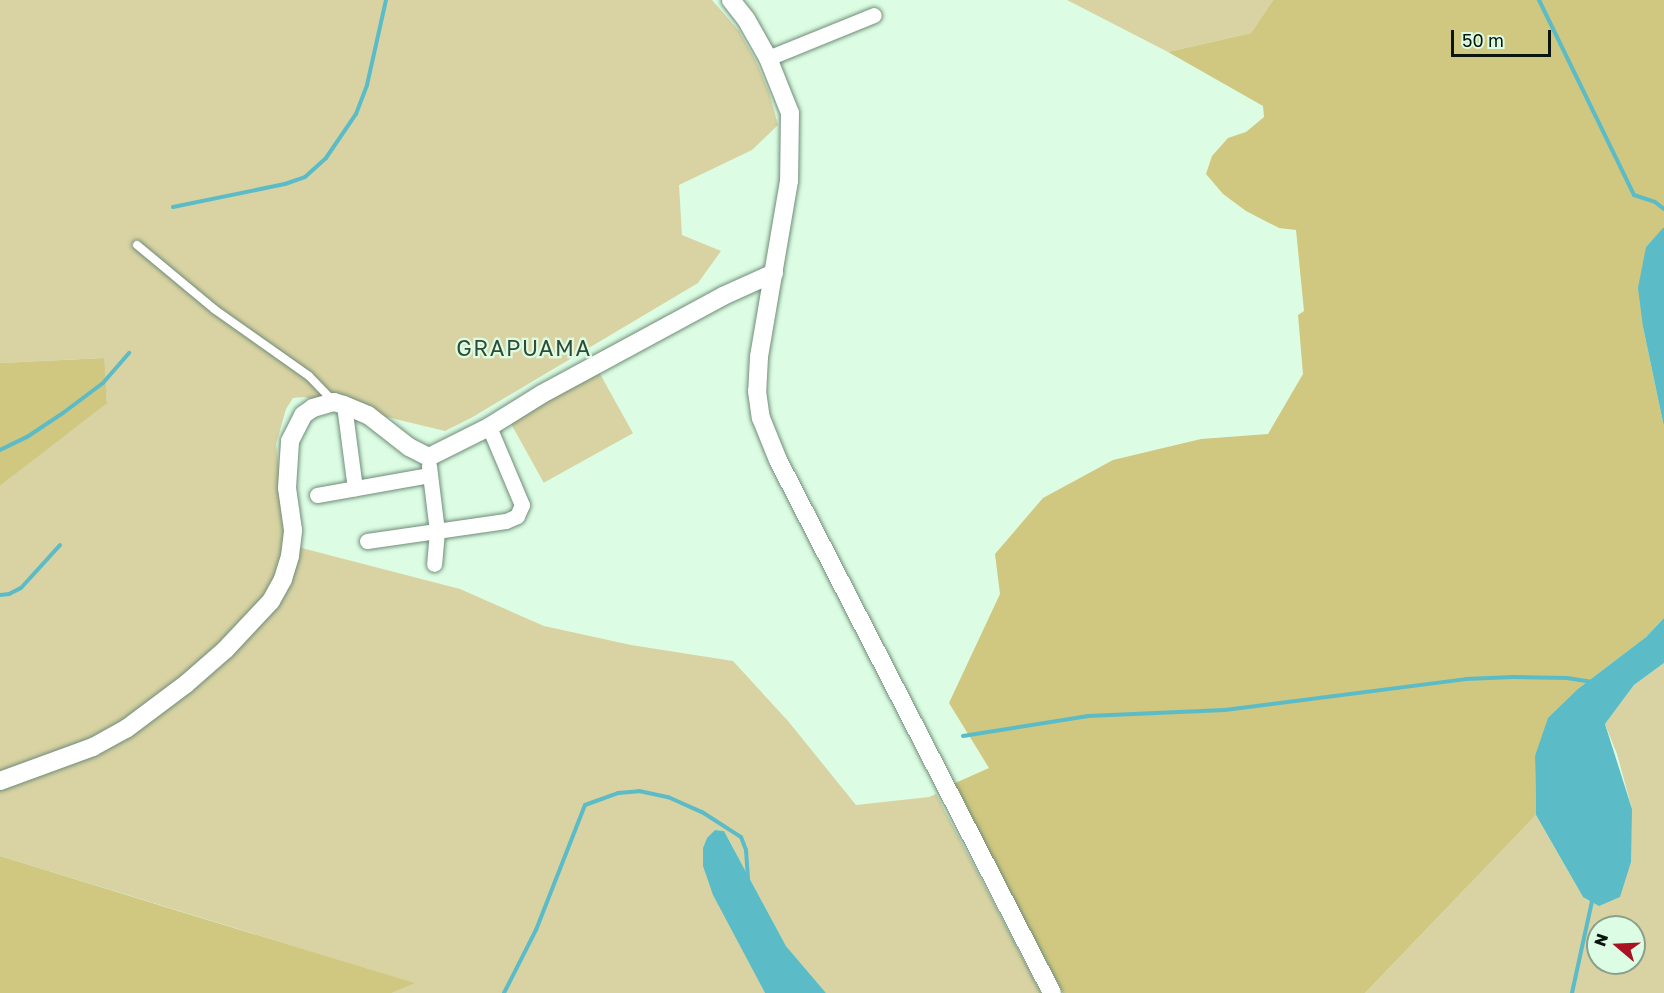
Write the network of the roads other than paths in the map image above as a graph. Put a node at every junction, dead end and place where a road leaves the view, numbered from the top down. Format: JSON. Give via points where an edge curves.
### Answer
{"nodes":[{"id":1,"x":735,"y":1,"type":"edge"},
{"id":2,"x":874,"y":15,"type":"dead end"},
{"id":3,"x":768,"y":58,"type":"junction"},
{"id":4,"x":137,"y":245,"type":"dead end"},
{"id":5,"x":774,"y":273,"type":"junction"},
{"id":6,"x":339,"y":404,"type":"junction"},
{"id":7,"x":489,"y":427,"type":"junction"},
{"id":8,"x":429,"y":466,"type":"junction"},
{"id":9,"x":355,"y":488,"type":"junction"},
{"id":10,"x":317,"y":495,"type":"dead end"},
{"id":11,"x":437,"y":531,"type":"junction"},
{"id":12,"x":367,"y":542,"type":"dead end"},
{"id":13,"x":434,"y":564,"type":"dead end"},
{"id":14,"x":0,"y":782,"type":"edge"},
{"id":15,"x":1052,"y":993,"type":"edge"}],
"edges":[{"from":1,"to":3,"type":"street"},
{"from":2,"to":3,"type":"street"},
{"from":3,"to":5,"type":"street","via":[[790,113],[791,147]]},
{"from":4,"to":6,"type":"lane","via":[[214,309],[309,376]]},
{"from":5,"to":7,"type":"street","via":[[713,301]]},
{"from":5,"to":15,"type":"street","via":[[757,391],[765,429],[783,471]]},
{"from":6,"to":8,"type":"street","via":[[368,415]]},
{"from":6,"to":9,"type":"street"},
{"from":6,"to":14,"type":"street","via":[[313,408],[303,415],[290,441],[290,556],[271,601],[225,650],[126,729],[93,747]]},
{"from":7,"to":8,"type":"street"},
{"from":7,"to":11,"type":"street","via":[[522,505],[521,511],[506,521]]},
{"from":8,"to":9,"type":"street"},
{"from":8,"to":11,"type":"street"},
{"from":9,"to":10,"type":"street"},
{"from":11,"to":12,"type":"street"},
{"from":11,"to":13,"type":"street"}]}
